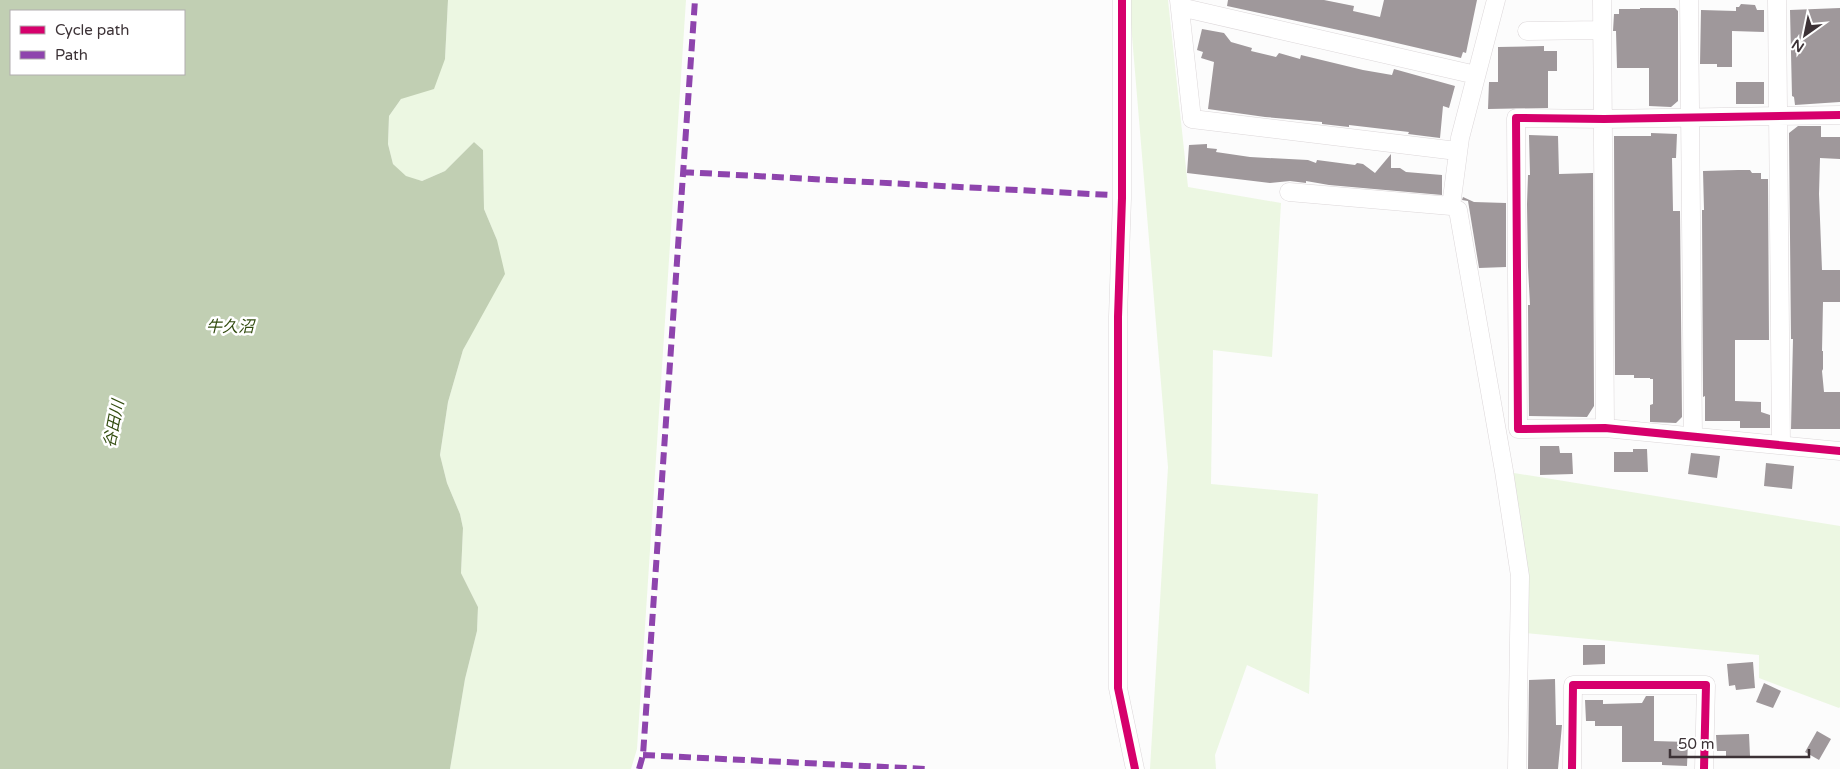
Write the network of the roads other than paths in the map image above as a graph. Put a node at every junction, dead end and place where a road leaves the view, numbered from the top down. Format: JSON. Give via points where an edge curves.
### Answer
{"nodes":[{"id":1,"x":1122,"y":0,"type":"edge"},
{"id":2,"x":1496,"y":0,"type":"edge"},
{"id":3,"x":1602,"y":0,"type":"edge"},
{"id":4,"x":1690,"y":0,"type":"edge"},
{"id":5,"x":1777,"y":0,"type":"edge"},
{"id":6,"x":1180,"y":3,"type":"edge"},
{"id":7,"x":1602,"y":30,"type":"junction"},
{"id":8,"x":1527,"y":31,"type":"dead end"},
{"id":9,"x":1476,"y":75,"type":"junction"},
{"id":10,"x":1840,"y":115,"type":"edge"},
{"id":11,"x":1778,"y":116,"type":"junction"},
{"id":12,"x":1691,"y":117,"type":"junction"},
{"id":13,"x":1604,"y":118,"type":"junction"},
{"id":14,"x":1457,"y":151,"type":"junction"},
{"id":15,"x":1290,"y":192,"type":"dead end"},
{"id":16,"x":1452,"y":206,"type":"junction"},
{"id":17,"x":1605,"y":428,"type":"junction"},
{"id":18,"x":1693,"y":436,"type":"junction"},
{"id":19,"x":1781,"y":444,"type":"junction"},
{"id":20,"x":1840,"y":451,"type":"edge"},
{"id":21,"x":1135,"y":769,"type":"edge"},
{"id":22,"x":1517,"y":769,"type":"edge"},
{"id":23,"x":1572,"y":769,"type":"edge"},
{"id":24,"x":1704,"y":769,"type":"edge"}],
"edges":[{"from":1,"to":21,"type":"street","via":[[1116,197],[1118,688]]},
{"from":2,"to":9,"type":"street"},
{"from":3,"to":7,"type":"street"},
{"from":4,"to":12,"type":"street"},
{"from":5,"to":11,"type":"street"},
{"from":6,"to":9,"type":"street"},
{"from":6,"to":14,"type":"street","via":[[1192,118]]},
{"from":7,"to":8,"type":"street"},
{"from":7,"to":13,"type":"street"},
{"from":9,"to":14,"type":"street"},
{"from":10,"to":11,"type":"street"},
{"from":11,"to":12,"type":"street"},
{"from":11,"to":19,"type":"street"},
{"from":12,"to":13,"type":"street"},
{"from":12,"to":18,"type":"street"},
{"from":13,"to":17,"type":"street"},
{"from":13,"to":17,"type":"street","via":[[1516,118],[1518,429]]},
{"from":14,"to":16,"type":"street"},
{"from":15,"to":16,"type":"street"},
{"from":16,"to":22,"type":"street","via":[[1458,210],[1520,576]]},
{"from":17,"to":18,"type":"street"},
{"from":18,"to":19,"type":"street"},
{"from":19,"to":20,"type":"street"},
{"from":23,"to":24,"type":"street","via":[[1573,684],[1583,684],[1706,685]]}]}
